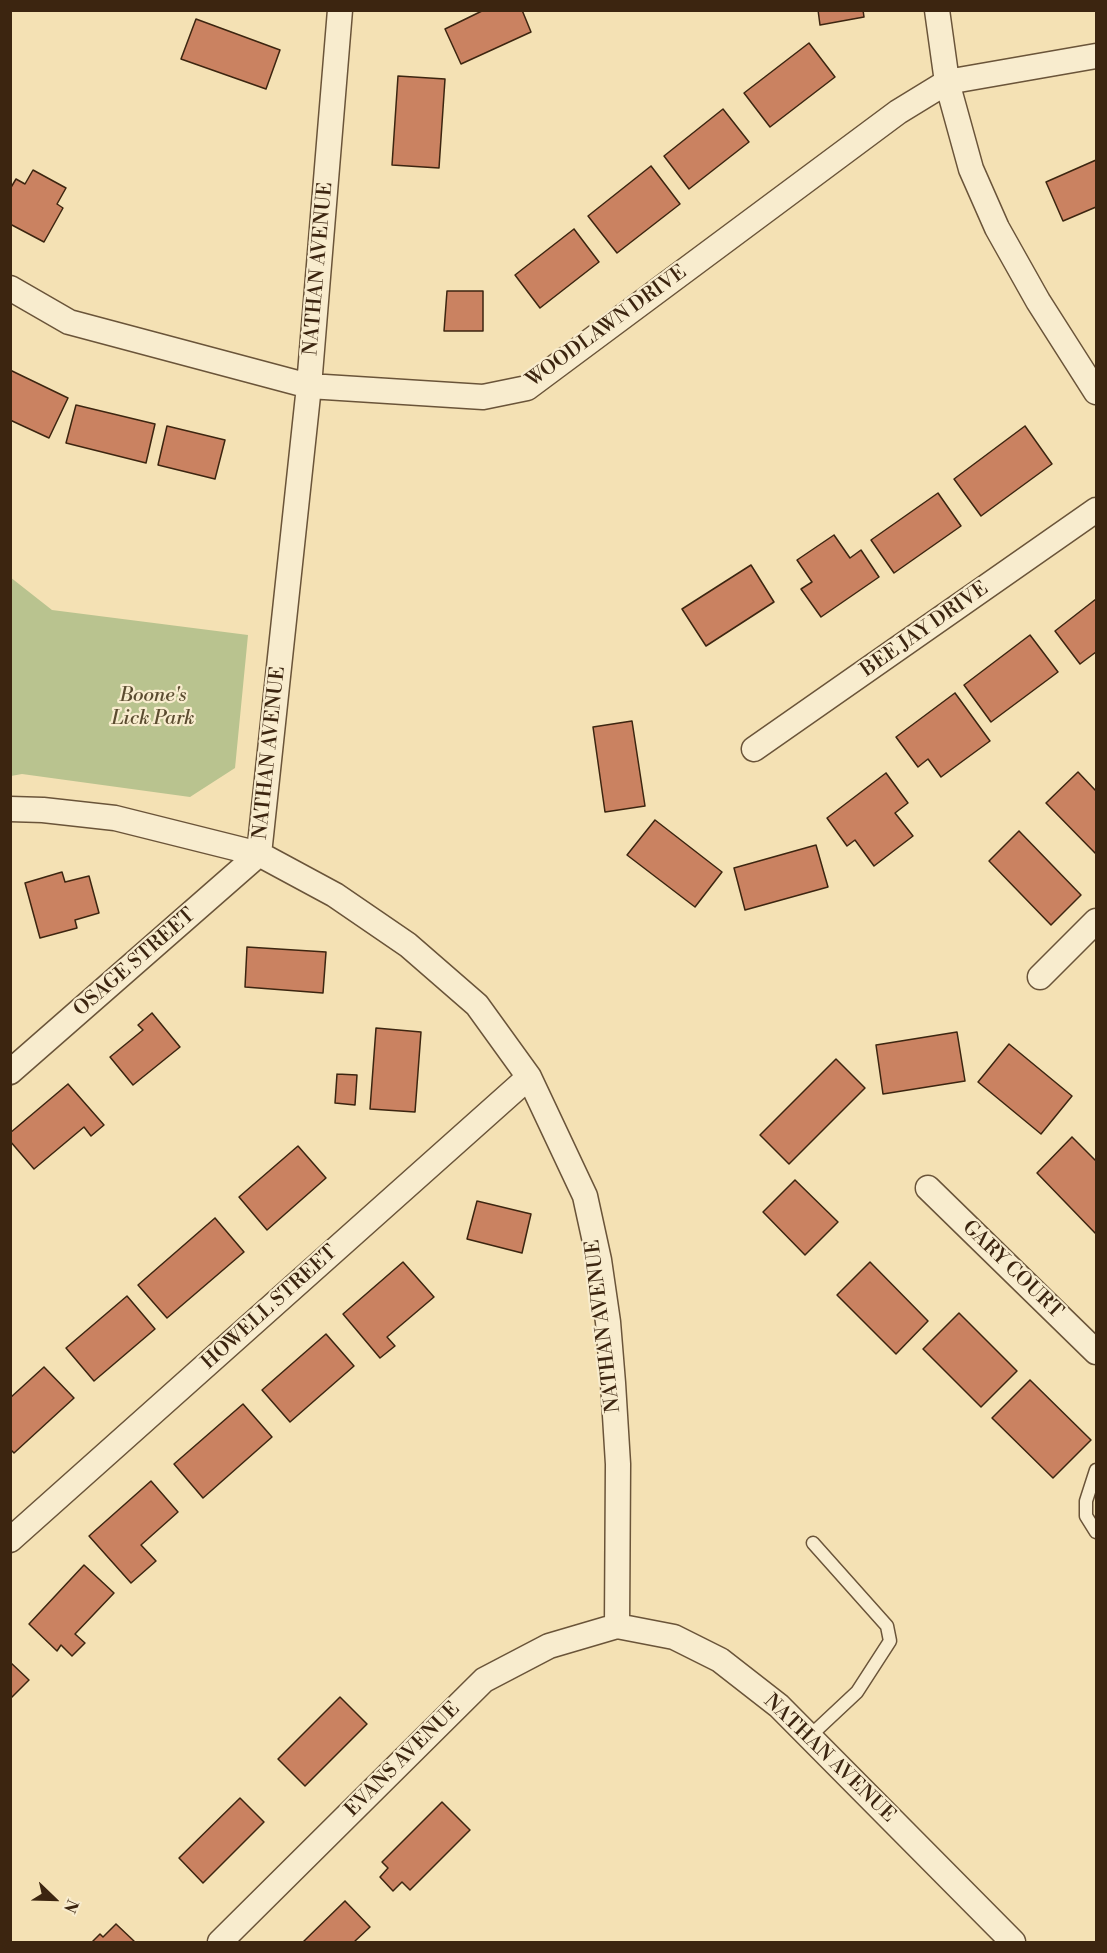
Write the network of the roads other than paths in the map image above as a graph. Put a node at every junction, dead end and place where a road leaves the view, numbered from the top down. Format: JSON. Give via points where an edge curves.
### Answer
{"nodes":[{"id":1,"x":340,"y":10,"type":"edge"},
{"id":2,"x":937,"y":10,"type":"edge"},
{"id":3,"x":1096,"y":56,"type":"edge"},
{"id":4,"x":947,"y":82,"type":"junction"},
{"id":5,"x":10,"y":288,"type":"edge"},
{"id":6,"x":309,"y":387,"type":"junction"},
{"id":7,"x":1096,"y":392,"type":"edge"},
{"id":8,"x":1096,"y":510,"type":"edge"},
{"id":9,"x":754,"y":749,"type":"dead end"},
{"id":10,"x":10,"y":809,"type":"edge"},
{"id":11,"x":259,"y":854,"type":"junction"},
{"id":12,"x":1096,"y":921,"type":"edge"},
{"id":13,"x":1040,"y":977,"type":"dead end"},
{"id":14,"x":10,"y":1072,"type":"edge"},
{"id":15,"x":529,"y":1077,"type":"junction"},
{"id":16,"x":928,"y":1188,"type":"dead end"},
{"id":17,"x":1096,"y":1352,"type":"edge"},
{"id":18,"x":1096,"y":1470,"type":"edge"},
{"id":19,"x":1096,"y":1532,"type":"edge"},
{"id":20,"x":10,"y":1540,"type":"edge"},
{"id":21,"x":813,"y":1543,"type":"dead end"},
{"id":22,"x":617,"y":1626,"type":"junction"},
{"id":23,"x":810,"y":1736,"type":"junction"},
{"id":24,"x":220,"y":1942,"type":"edge"},
{"id":25,"x":1013,"y":1942,"type":"edge"}],
"edges":[{"from":1,"to":6,"type":"street","name":"NATHAN AVENUE"},
{"from":2,"to":4,"type":"street"},
{"from":3,"to":4,"type":"street"},
{"from":4,"to":6,"type":"street","name":"WOODLAWN DRIVE","via":[[898,112],[527,388],[483,397]]},
{"from":4,"to":7,"type":"street","via":[[971,168],[997,228]]},
{"from":5,"to":6,"type":"street","name":"WOODLAWN DRIVE","via":[[69,322]]},
{"from":6,"to":11,"type":"street","name":"NATHAN AVENUE"},
{"from":8,"to":9,"type":"street","name":"BEE JAY DRIVE"},
{"from":10,"to":11,"type":"street","via":[[115,818]]},
{"from":11,"to":14,"type":"street","name":"OSAGE STREET"},
{"from":11,"to":15,"type":"street","name":"NATHAN AVENUE","via":[[335,895],[408,945],[477,1005]]},
{"from":12,"to":13,"type":"street"},
{"from":15,"to":20,"type":"street","name":"HOWELL STREET"},
{"from":15,"to":22,"type":"street","name":"NATHAN AVENUE","via":[[585,1196],[599,1260],[618,1464]]},
{"from":16,"to":17,"type":"street","name":"GARY COURT"},
{"from":18,"to":19,"type":"lane","via":[[1086,1501],[1086,1515]]},
{"from":21,"to":23,"type":"lane","via":[[886,1626],[891,1641],[857,1692]]},
{"from":22,"to":23,"type":"street","name":"NATHAN AVENUE","via":[[674,1637],[720,1660]]},
{"from":22,"to":24,"type":"street","name":"EVANS AVENUE","via":[[549,1646],[484,1680]]},
{"from":23,"to":25,"type":"street","name":"NATHAN AVENUE"}]}
